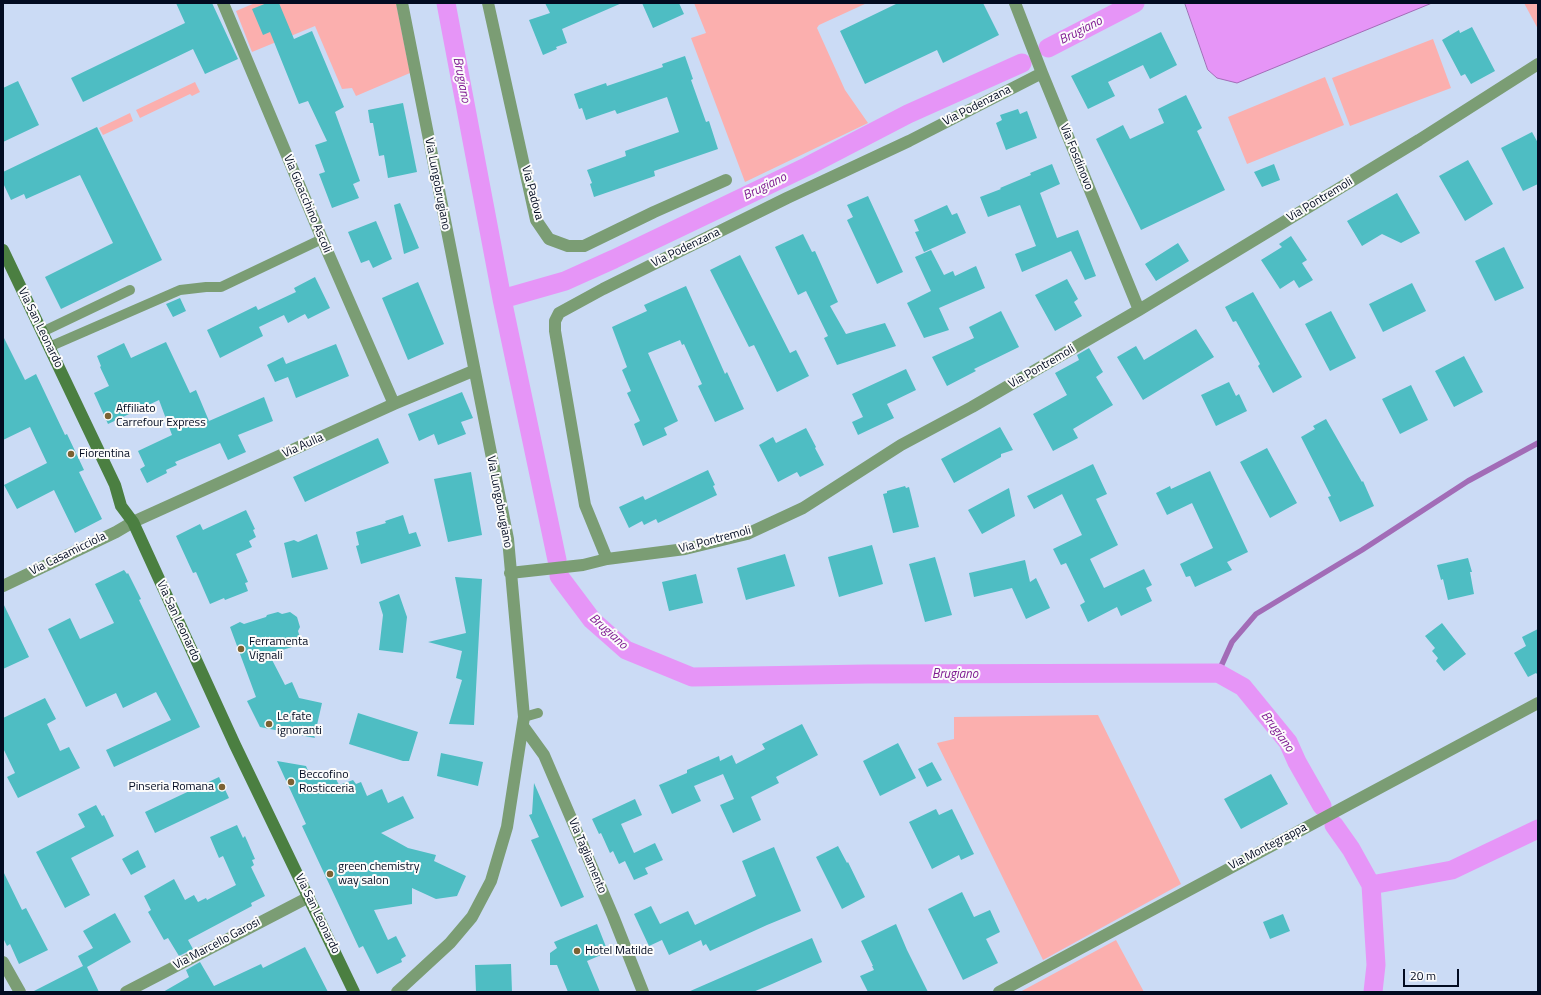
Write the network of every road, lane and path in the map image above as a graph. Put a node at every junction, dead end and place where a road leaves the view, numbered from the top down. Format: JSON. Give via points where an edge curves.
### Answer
{"nodes":[{"id":1,"x":223,"y":3,"type":"edge"},
{"id":2,"x":402,"y":3,"type":"edge"},
{"id":3,"x":488,"y":3,"type":"edge"},
{"id":4,"x":1015,"y":3,"type":"edge"},
{"id":5,"x":1538,"y":64,"type":"edge"},
{"id":6,"x":1042,"y":74,"type":"junction"},
{"id":7,"x":726,"y":180,"type":"dead end"},
{"id":8,"x":322,"y":239,"type":"junction"},
{"id":9,"x":3,"y":250,"type":"edge"},
{"id":10,"x":130,"y":290,"type":"dead end"},
{"id":11,"x":1138,"y":310,"type":"junction"},
{"id":12,"x":42,"y":332,"type":"junction"},
{"id":13,"x":49,"y":347,"type":"junction"},
{"id":14,"x":473,"y":371,"type":"junction"},
{"id":15,"x":394,"y":404,"type":"junction"},
{"id":16,"x":133,"y":522,"type":"junction"},
{"id":17,"x":608,"y":559,"type":"junction"},
{"id":18,"x":510,"y":573,"type":"junction"},
{"id":19,"x":3,"y":586,"type":"edge"},
{"id":20,"x":1538,"y":703,"type":"edge"},
{"id":21,"x":538,"y":714,"type":"dead end"},
{"id":22,"x":523,"y":721,"type":"junction"},
{"id":23,"x":309,"y":897,"type":"junction"},
{"id":24,"x":3,"y":962,"type":"edge"},
{"id":25,"x":20,"y":992,"type":"edge"},
{"id":26,"x":126,"y":992,"type":"edge"},
{"id":27,"x":354,"y":992,"type":"edge"},
{"id":28,"x":396,"y":992,"type":"edge"},
{"id":29,"x":643,"y":992,"type":"edge"},
{"id":30,"x":999,"y":992,"type":"edge"}],
"edges":[{"from":1,"to":8,"type":"street","name":"Via Gioacchino Ascoli"},
{"from":2,"to":14,"type":"street","name":"Via Lungobrugiano"},
{"from":3,"to":7,"type":"street","name":"Via Padova","via":[[536,220],[549,238],[568,246],[584,246]]},
{"from":4,"to":6,"type":"street","name":"Via Fosdinovo"},
{"from":5,"to":11,"type":"street","name":"Via Pontremoli","via":[[1419,140]]},
{"from":6,"to":11,"type":"street","name":"Via Fosdinovo"},
{"from":6,"to":17,"type":"street","name":"Via Podenzana","via":[[559,313],[555,321],[555,331],[585,505]]},
{"from":8,"to":13,"type":"lane","via":[[221,287],[180,290]]},
{"from":8,"to":15,"type":"street","name":"Via Gioacchino Ascoli"},
{"from":9,"to":12,"type":"main road","name":"Via San Leonardo"},
{"from":10,"to":12,"type":"lane"},
{"from":11,"to":17,"type":"street","name":"Via Pontremoli","via":[[901,446],[803,508],[747,534],[686,549]]},
{"from":12,"to":13,"type":"main road","name":"Via San Leonardo"},
{"from":13,"to":16,"type":"main road","name":"Via San Leonardo","via":[[115,485],[122,506]]},
{"from":14,"to":15,"type":"street","name":"Via Aulla"},
{"from":14,"to":18,"type":"street","name":"Via Lungobrugiano","via":[[508,539]]},
{"from":15,"to":16,"type":"street","name":"Via Aulla"},
{"from":16,"to":19,"type":"street","name":"Via Casamicciola"},
{"from":16,"to":23,"type":"main road","name":"Via San Leonardo","via":[[181,630]]},
{"from":17,"to":18,"type":"street","name":"Via Pontremoli","via":[[583,565]]},
{"from":18,"to":22,"type":"street","name":"Via Lungobrugiano"},
{"from":20,"to":30,"type":"street","name":"Via Montegrappa"},
{"from":21,"to":22,"type":"lane"},
{"from":22,"to":28,"type":"street","name":"Via Lungobrugiano","via":[[507,827],[491,881],[472,917],[450,943]]},
{"from":22,"to":29,"type":"street","name":"Via Tagliamento","via":[[544,755]]},
{"from":23,"to":26,"type":"street","name":"Via Marcello Garosi"},
{"from":23,"to":27,"type":"main road","name":"Via San Leonardo"},
{"from":24,"to":25,"type":"street"}]}
